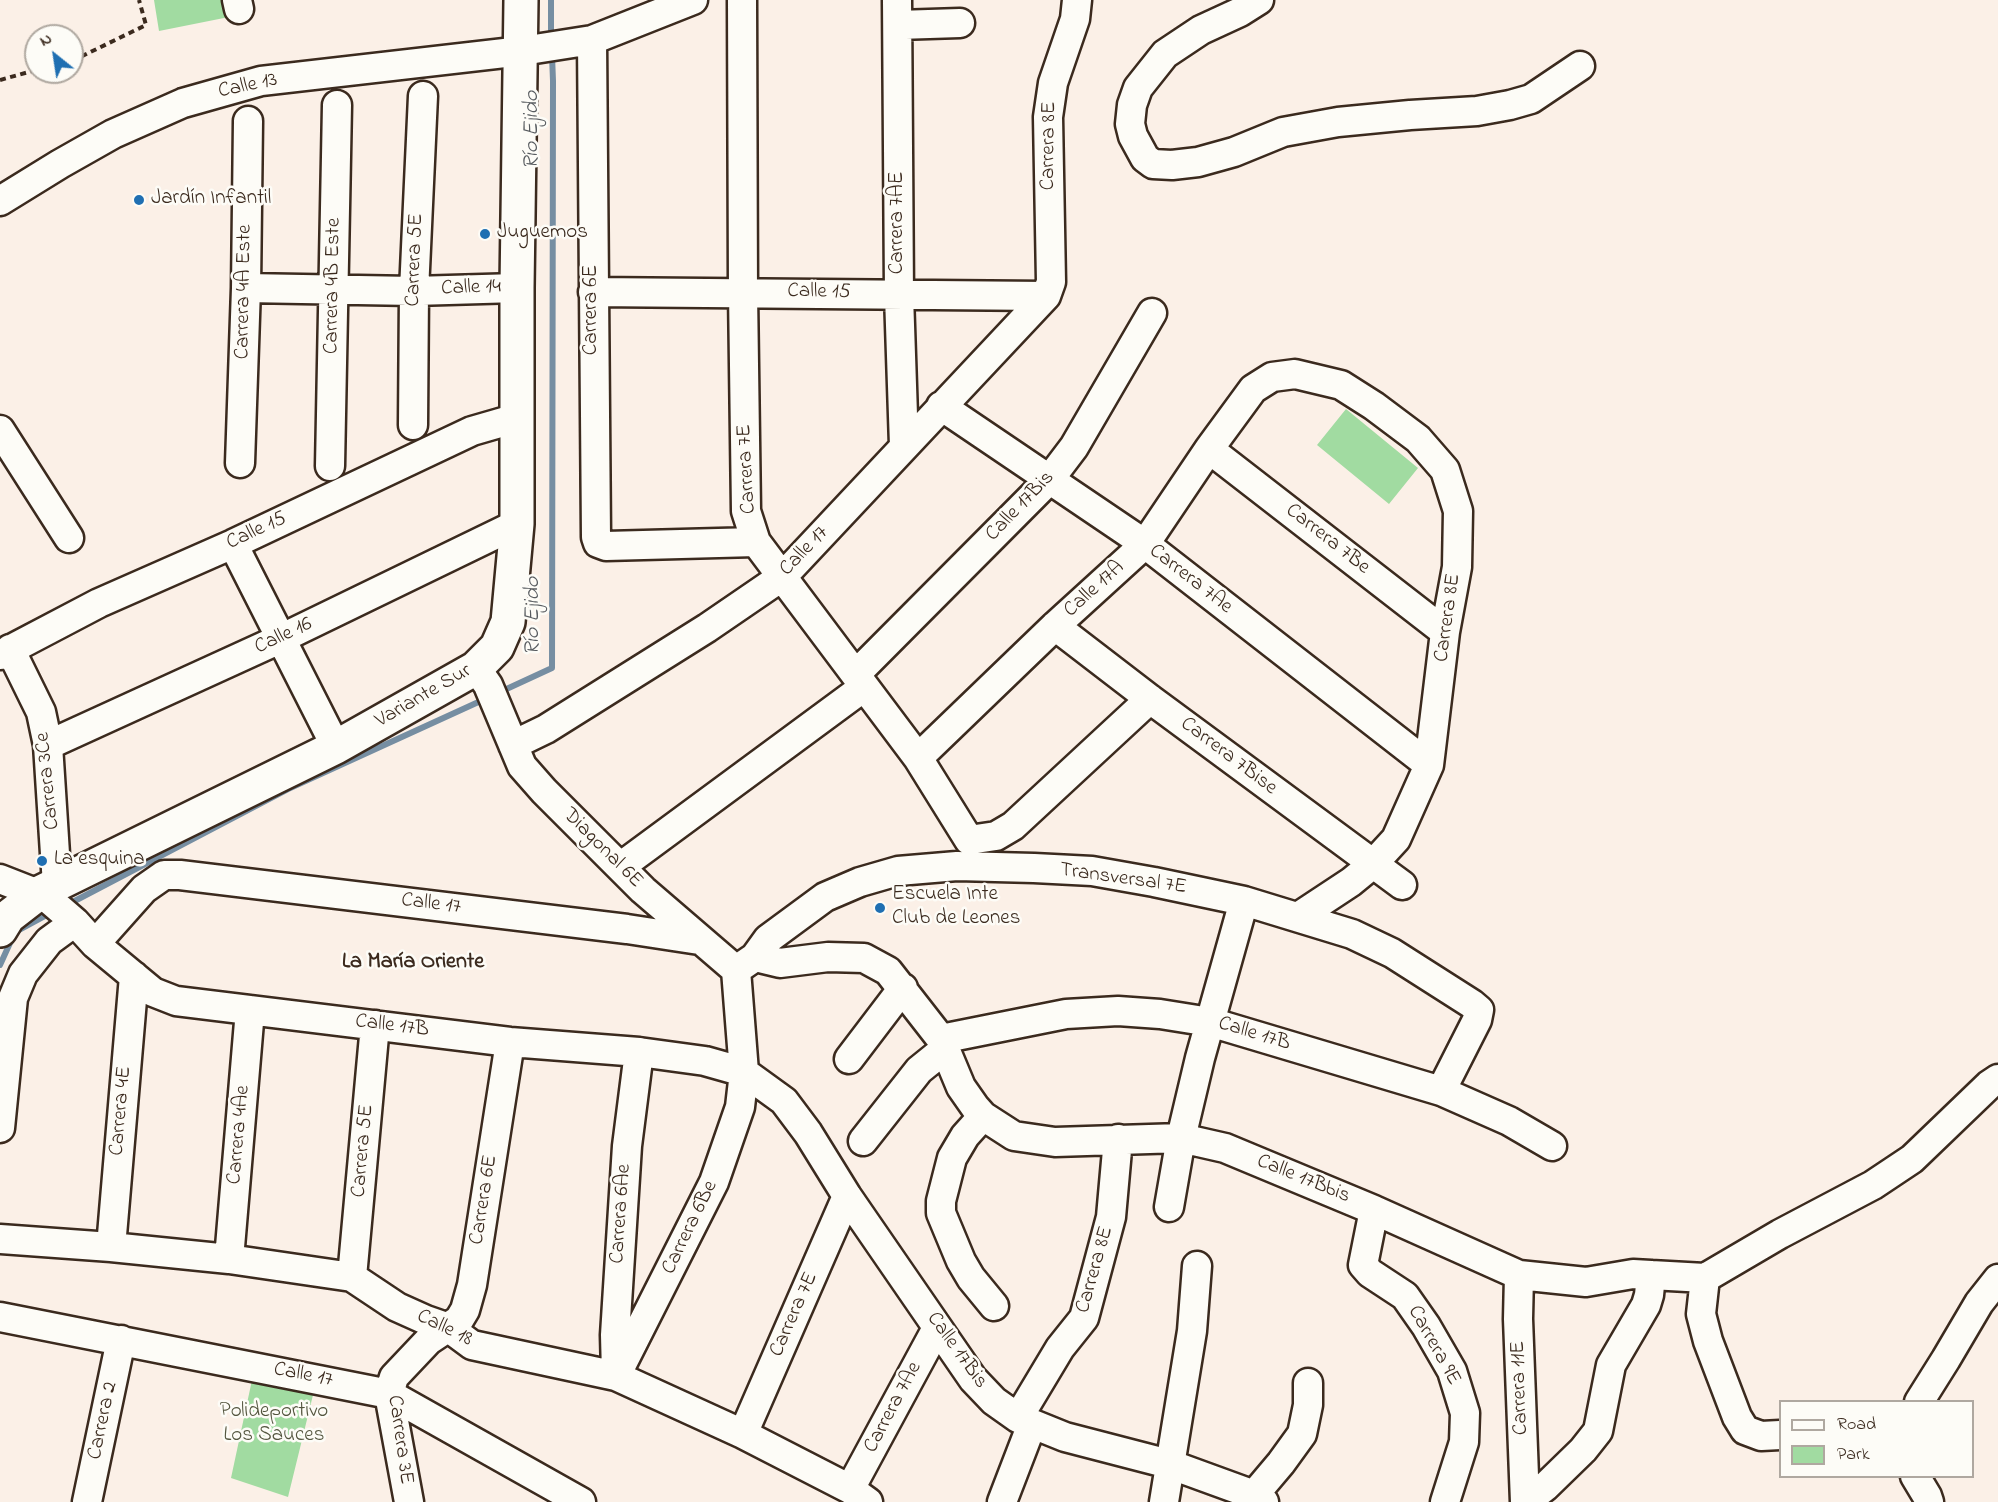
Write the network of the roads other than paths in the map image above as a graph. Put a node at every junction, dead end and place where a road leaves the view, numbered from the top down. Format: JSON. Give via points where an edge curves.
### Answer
{"nodes":[{"id":1,"x":521,"y":0,"type":"edge"},
{"id":2,"x":693,"y":0,"type":"edge"},
{"id":3,"x":742,"y":0,"type":"edge"},
{"id":4,"x":1077,"y":0,"type":"edge"},
{"id":5,"x":1259,"y":0,"type":"edge"},
{"id":6,"x":898,"y":13,"type":"edge"},
{"id":7,"x":960,"y":23,"type":"dead end"},
{"id":8,"x":579,"y":42,"type":"junction"},
{"id":9,"x":530,"y":50,"type":"junction"},
{"id":10,"x":1580,"y":66,"type":"dead end"},
{"id":11,"x":423,"y":96,"type":"dead end"},
{"id":12,"x":336,"y":105,"type":"dead end"},
{"id":13,"x":248,"y":121,"type":"dead end"},
{"id":14,"x":0,"y":201,"type":"edge"},
{"id":15,"x":246,"y":288,"type":"junction"},
{"id":16,"x":516,"y":288,"type":"junction"},
{"id":17,"x":334,"y":291,"type":"junction"},
{"id":18,"x":414,"y":291,"type":"junction"},
{"id":19,"x":593,"y":292,"type":"junction"},
{"id":20,"x":743,"y":292,"type":"junction"},
{"id":21,"x":899,"y":295,"type":"junction"},
{"id":22,"x":1046,"y":296,"type":"junction"},
{"id":23,"x":1152,"y":313,"type":"dead end"},
{"id":24,"x":1272,"y":377,"type":"joint"},
{"id":25,"x":942,"y":406,"type":"junction"},
{"id":26,"x":518,"y":418,"type":"junction"},
{"id":27,"x":413,"y":425,"type":"dead end"},
{"id":28,"x":0,"y":430,"type":"edge"},
{"id":29,"x":904,"y":446,"type":"junction"},
{"id":30,"x":1209,"y":448,"type":"junction"},
{"id":31,"x":240,"y":463,"type":"dead end"},
{"id":32,"x":330,"y":466,"type":"dead end"},
{"id":33,"x":1049,"y":480,"type":"junction"},
{"id":34,"x":517,"y":524,"type":"junction"},
{"id":35,"x":69,"y":538,"type":"dead end"},
{"id":36,"x":756,"y":542,"type":"junction"},
{"id":37,"x":233,"y":544,"type":"junction"},
{"id":38,"x":1145,"y":544,"type":"junction"},
{"id":39,"x":783,"y":576,"type":"junction"},
{"id":40,"x":1055,"y":626,"type":"junction"},
{"id":41,"x":1445,"y":632,"type":"junction"},
{"id":42,"x":280,"y":639,"type":"junction"},
{"id":43,"x":5,"y":652,"type":"edge"},
{"id":44,"x":860,"y":681,"type":"junction"},
{"id":45,"x":487,"y":687,"type":"junction"},
{"id":46,"x":1150,"y":699,"type":"junction"},
{"id":47,"x":48,"y":745,"type":"junction"},
{"id":48,"x":513,"y":745,"type":"junction"},
{"id":49,"x":336,"y":747,"type":"junction"},
{"id":50,"x":918,"y":758,"type":"junction"},
{"id":51,"x":1429,"y":765,"type":"junction"},
{"id":52,"x":969,"y":840,"type":"junction"},
{"id":53,"x":1373,"y":864,"type":"junction"},
{"id":54,"x":957,"y":866,"type":"junction"},
{"id":55,"x":620,"y":867,"type":"junction"},
{"id":56,"x":0,"y":879,"type":"edge"},
{"id":57,"x":1402,"y":885,"type":"dead end"},
{"id":58,"x":643,"y":890,"type":"junction"},
{"id":59,"x":48,"y":892,"type":"junction"},
{"id":60,"x":1244,"y":901,"type":"junction"},
{"id":61,"x":1298,"y":917,"type":"junction"},
{"id":62,"x":71,"y":920,"type":"junction"},
{"id":63,"x":627,"y":929,"type":"junction"},
{"id":64,"x":0,"y":930,"type":"edge"},
{"id":65,"x":699,"y":940,"type":"junction"},
{"id":66,"x":95,"y":944,"type":"junction"},
{"id":67,"x":745,"y":964,"type":"junction"},
{"id":68,"x":134,"y":976,"type":"junction"},
{"id":69,"x":903,"y":988,"type":"junction"},
{"id":70,"x":250,"y":1010,"type":"junction"},
{"id":71,"x":1210,"y":1022,"type":"junction"},
{"id":72,"x":375,"y":1025,"type":"junction"},
{"id":73,"x":510,"y":1042,"type":"junction"},
{"id":74,"x":943,"y":1044,"type":"junction"},
{"id":75,"x":639,"y":1052,"type":"junction"},
{"id":76,"x":849,"y":1059,"type":"dead end"},
{"id":77,"x":744,"y":1072,"type":"junction"},
{"id":78,"x":1998,"y":1079,"type":"edge"},
{"id":79,"x":1441,"y":1091,"type":"junction"},
{"id":80,"x":983,"y":1116,"type":"junction"},
{"id":81,"x":0,"y":1128,"type":"edge"},
{"id":82,"x":1181,"y":1138,"type":"junction"},
{"id":83,"x":1118,"y":1139,"type":"junction"},
{"id":84,"x":863,"y":1141,"type":"dead end"},
{"id":85,"x":1552,"y":1146,"type":"dead end"},
{"id":86,"x":847,"y":1196,"type":"junction"},
{"id":87,"x":1169,"y":1207,"type":"dead end"},
{"id":88,"x":1374,"y":1210,"type":"junction"},
{"id":89,"x":0,"y":1239,"type":"edge"},
{"id":90,"x":111,"y":1247,"type":"junction"},
{"id":91,"x":229,"y":1259,"type":"junction"},
{"id":92,"x":1197,"y":1266,"type":"dead end"},
{"id":93,"x":1518,"y":1275,"type":"junction"},
{"id":94,"x":1651,"y":1275,"type":"junction"},
{"id":95,"x":352,"y":1277,"type":"junction"},
{"id":96,"x":1705,"y":1278,"type":"junction"},
{"id":97,"x":1998,"y":1279,"type":"edge"},
{"id":98,"x":994,"y":1306,"type":"dead end"},
{"id":99,"x":0,"y":1317,"type":"edge"},
{"id":100,"x":938,"y":1328,"type":"junction"},
{"id":101,"x":439,"y":1334,"type":"junction"},
{"id":102,"x":121,"y":1340,"type":"junction"},
{"id":103,"x":616,"y":1376,"type":"junction"},
{"id":104,"x":1308,"y":1383,"type":"dead end"},
{"id":105,"x":392,"y":1385,"type":"junction"},
{"id":106,"x":1920,"y":1400,"type":"edge"},
{"id":107,"x":1025,"y":1421,"type":"junction"},
{"id":108,"x":744,"y":1434,"type":"junction"},
{"id":109,"x":1779,"y":1435,"type":"edge"},
{"id":110,"x":1169,"y":1464,"type":"junction"},
{"id":111,"x":1916,"y":1478,"type":"edge"},
{"id":112,"x":859,"y":1495,"type":"edge"},
{"id":113,"x":1259,"y":1498,"type":"edge"},
{"id":114,"x":87,"y":1502,"type":"edge"},
{"id":115,"x":409,"y":1502,"type":"edge"},
{"id":116,"x":580,"y":1502,"type":"edge"},
{"id":117,"x":1002,"y":1502,"type":"edge"},
{"id":118,"x":1164,"y":1502,"type":"edge"},
{"id":119,"x":1445,"y":1502,"type":"edge"},
{"id":120,"x":1526,"y":1502,"type":"edge"},
{"id":121,"x":1929,"y":1502,"type":"edge"}],
"edges":[{"from":1,"to":9,"type":"main road","name":"Variante Sur"},
{"from":2,"to":8,"type":"street","name":"Calle 13"},
{"from":3,"to":20,"type":"street","name":"Carrera 7E"},
{"from":4,"to":22,"type":"street","name":"Carrera 8E","via":[[1075,20],[1053,83],[1048,117],[1051,282]]},
{"from":5,"to":10,"type":"street","via":[[1165,54],[1138,88],[1130,124],[1145,158],[1153,164],[1198,162],[1283,132],[1338,122],[1510,105],[1532,99]]},
{"from":6,"to":7,"type":"street"},
{"from":6,"to":21,"type":"street","name":"Carrera 7AE"},
{"from":8,"to":9,"type":"street","name":"Calle 13"},
{"from":8,"to":19,"type":"street","name":"Carrera 6E"},
{"from":9,"to":14,"type":"street","name":"Calle 13","via":[[261,81],[183,103],[113,134]]},
{"from":9,"to":16,"type":"main road","name":"Variante Sur"},
{"from":11,"to":18,"type":"street","name":"Carrera 5E"},
{"from":12,"to":17,"type":"street","name":"Carrera 4B Este"},
{"from":13,"to":15,"type":"street","name":"Carrera 4A Este"},
{"from":15,"to":17,"type":"street","name":"Calle 14"},
{"from":15,"to":31,"type":"street","name":"Carrera 4A Este"},
{"from":16,"to":18,"type":"street","name":"Calle 14"},
{"from":16,"to":26,"type":"main road","name":"Variante Sur"},
{"from":17,"to":18,"type":"street","name":"Calle 14"},
{"from":17,"to":32,"type":"street","name":"Carrera 4B Este"},
{"from":18,"to":27,"type":"street","name":"Carrera 5E"},
{"from":19,"to":20,"type":"street","name":"Calle 15"},
{"from":19,"to":36,"type":"street","name":"Carrera 6E","via":[[598,543],[606,546]]},
{"from":20,"to":21,"type":"street","name":"Calle 15"},
{"from":20,"to":36,"type":"street","name":"Carrera 7E","via":[[746,511]]},
{"from":21,"to":22,"type":"street","name":"Calle 15"},
{"from":21,"to":29,"type":"street","name":"Carrera 7AE"},
{"from":22,"to":25,"type":"street","name":"Calle 17"},
{"from":23,"to":33,"type":"street","name":"Calle 17Bis","via":[[1074,447]]},
{"from":24,"to":30,"type":"street","name":"Calle 17A","via":[[1253,389]]},
{"from":24,"to":41,"type":"street","name":"Carrera 8E","via":[[1295,374],[1341,385],[1418,439],[1445,470],[1458,511],[1457,567]]},
{"from":25,"to":29,"type":"street","name":"Calle 17"},
{"from":25,"to":33,"type":"street","name":"Carrera 7Ae"},
{"from":26,"to":34,"type":"main road","name":"Variante Sur"},
{"from":26,"to":37,"type":"street","name":"Calle 15","via":[[472,430]]},
{"from":28,"to":35,"type":"street"},
{"from":29,"to":39,"type":"street","name":"Calle 17"},
{"from":30,"to":38,"type":"street","name":"Calle 17A"},
{"from":30,"to":41,"type":"street","name":"Carrera 7Be"},
{"from":33,"to":38,"type":"street","name":"Carrera 7Ae"},
{"from":33,"to":44,"type":"street","name":"Calle 17Bis"},
{"from":34,"to":42,"type":"street","name":"Calle 16"},
{"from":34,"to":45,"type":"main road","name":"Variante Sur","via":[[508,622]]},
{"from":36,"to":39,"type":"street","name":"Carrera 7E"},
{"from":37,"to":42,"type":"street"},
{"from":37,"to":43,"type":"street","name":"Calle 15","via":[[99,603]]},
{"from":38,"to":40,"type":"street","name":"Calle 17A"},
{"from":38,"to":51,"type":"street","name":"Carrera 7Ae"},
{"from":39,"to":44,"type":"street","name":"Carrera 7E"},
{"from":39,"to":48,"type":"street","name":"Calle 17","via":[[546,729]]},
{"from":40,"to":46,"type":"street","name":"Carrera 7Bise"},
{"from":40,"to":50,"type":"street","name":"Calle 17A"},
{"from":41,"to":51,"type":"street","name":"Carrera 8E"},
{"from":42,"to":47,"type":"street","name":"Calle 16"},
{"from":42,"to":49,"type":"street"},
{"from":43,"to":47,"type":"street","name":"Carrera 3Ce","via":[[41,712]]},
{"from":44,"to":50,"type":"street","name":"Carrera 7E"},
{"from":44,"to":55,"type":"street","name":"Calle 17Bis"},
{"from":45,"to":48,"type":"street","name":"Diagonal 6E"},
{"from":45,"to":49,"type":"main road","name":"Variante Sur"},
{"from":46,"to":52,"type":"street","via":[[1013,826],[996,836]]},
{"from":46,"to":53,"type":"street","name":"Carrera 7Bise"},
{"from":47,"to":59,"type":"street","name":"Carrera 3Ce"},
{"from":48,"to":55,"type":"street","name":"Diagonal 6E","via":[[522,766]]},
{"from":49,"to":59,"type":"main road","name":"Variante Sur"},
{"from":50,"to":52,"type":"street","name":"Carrera 7E"},
{"from":51,"to":53,"type":"street","name":"Carrera 8E","via":[[1396,839]]},
{"from":52,"to":54,"type":"street"},
{"from":53,"to":57,"type":"street","name":"Carrera 7Bise"},
{"from":53,"to":61,"type":"street","name":"Carrera 8E"},
{"from":54,"to":60,"type":"street","name":"Transversal 7E","via":[[1092,871]]},
{"from":54,"to":67,"type":"street","name":"Transversal 7E","via":[[898,871],[825,897],[768,939]]},
{"from":55,"to":58,"type":"street","name":"Diagonal 6E"},
{"from":56,"to":59,"type":"street"},
{"from":58,"to":63,"type":"street"},
{"from":58,"to":65,"type":"street","name":"Diagonal 6E"},
{"from":59,"to":62,"type":"street","name":"Calle 17B"},
{"from":59,"to":64,"type":"main road","name":"Variante Sur","via":[[8,917]]},
{"from":60,"to":61,"type":"street","name":"Transversal 7E"},
{"from":60,"to":71,"type":"street"},
{"from":61,"to":79,"type":"street","name":"Transversal 7E","via":[[1352,934],[1392,953],[1479,1010]]},
{"from":62,"to":66,"type":"street","name":"Calle 17B"},
{"from":62,"to":81,"type":"street","via":[[23,974],[13,998]]},
{"from":63,"to":65,"type":"street","name":"Calle 17"},
{"from":63,"to":66,"type":"street","name":"Calle 17","via":[[164,875],[144,889]]},
{"from":65,"to":67,"type":"street","name":"Diagonal 6E"},
{"from":66,"to":68,"type":"street","name":"Calle 17B"},
{"from":67,"to":69,"type":"street","name":"Calle 17Bbis","via":[[864,958],[888,971]]},
{"from":67,"to":77,"type":"street","name":"Carrera 6Be"},
{"from":68,"to":70,"type":"street","name":"Calle 17B","via":[[153,992],[176,1001]]},
{"from":68,"to":90,"type":"street","name":"Carrera 4E"},
{"from":69,"to":74,"type":"street","name":"Calle 17Bbis"},
{"from":69,"to":76,"type":"street"},
{"from":70,"to":72,"type":"street","name":"Calle 17B"},
{"from":70,"to":91,"type":"street","name":"Carrera 4Ae"},
{"from":71,"to":74,"type":"street","name":"Calle 17B","via":[[1118,1011],[1066,1014]]},
{"from":71,"to":79,"type":"street","name":"Calle 17B"},
{"from":71,"to":82,"type":"street"},
{"from":72,"to":73,"type":"street","name":"Calle 17B"},
{"from":72,"to":95,"type":"street","name":"Carrera 5E"},
{"from":73,"to":75,"type":"street","name":"Calle 17B"},
{"from":73,"to":101,"type":"street","name":"Carrera 6E","via":[[472,1285],[459,1320]]},
{"from":74,"to":80,"type":"street","name":"Calle 17Bbis","via":[[961,1087]]},
{"from":74,"to":84,"type":"street"},
{"from":75,"to":77,"type":"street","name":"Calle 17B","via":[[705,1061]]},
{"from":75,"to":103,"type":"street","name":"Carrera 6Ae","via":[[627,1146]]},
{"from":77,"to":86,"type":"street","name":"Calle 17Bis","via":[[784,1101]]},
{"from":77,"to":103,"type":"street","name":"Carrera 6Be","via":[[740,1107],[714,1182]]},
{"from":78,"to":96,"type":"street","via":[[1912,1159],[1873,1185]]},
{"from":79,"to":85,"type":"street","name":"Calle 17B","via":[[1509,1121]]},
{"from":80,"to":83,"type":"street","name":"Calle 17Bbis","via":[[1014,1136],[1054,1142]]},
{"from":80,"to":98,"type":"street","via":[[952,1158],[940,1213],[961,1262]]},
{"from":82,"to":83,"type":"street","name":"Calle 17Bbis"},
{"from":82,"to":87,"type":"street"},
{"from":82,"to":88,"type":"street","name":"Calle 17Bbis","via":[[1225,1148]]},
{"from":83,"to":107,"type":"street","name":"Carrera 8E","via":[[1112,1217],[1084,1318],[1060,1348]]},
{"from":86,"to":100,"type":"street","name":"Calle 17Bis"},
{"from":86,"to":108,"type":"street","name":"Carrera 7E"},
{"from":88,"to":93,"type":"street","name":"Calle 17Bbis"},
{"from":88,"to":119,"type":"street","name":"Carrera 9E","via":[[1363,1266],[1405,1296],[1452,1371],[1466,1413],[1464,1442]]},
{"from":89,"to":90,"type":"street","name":"Calle 18"},
{"from":90,"to":91,"type":"street","name":"Calle 18"},
{"from":91,"to":95,"type":"street","name":"Calle 18"},
{"from":92,"to":110,"type":"street","via":[[1192,1331]]},
{"from":93,"to":94,"type":"street","name":"Calle 17Bbis","via":[[1586,1282]]},
{"from":93,"to":120,"type":"street","name":"Carrera 11E"},
{"from":94,"to":96,"type":"street","name":"Calle 17Bbis"},
{"from":94,"to":120,"type":"street","via":[[1646,1305],[1611,1365],[1598,1431],[1576,1457]]},
{"from":95,"to":101,"type":"street","name":"Calle 18","via":[[397,1307],[426,1320]]},
{"from":96,"to":109,"type":"street","via":[[1701,1314],[1737,1417],[1745,1430],[1761,1436]]},
{"from":97,"to":106,"type":"street"},
{"from":99,"to":102,"type":"street","name":"Calle 17"},
{"from":100,"to":107,"type":"street","name":"Calle 17Bis","via":[[973,1379],[994,1401]]},
{"from":100,"to":112,"type":"street","name":"Carrera 7Ae"},
{"from":101,"to":103,"type":"street","name":"Calle 18","via":[[472,1345]]},
{"from":101,"to":105,"type":"street","name":"Carrera 6E"},
{"from":102,"to":105,"type":"street","name":"Calle 17"},
{"from":102,"to":114,"type":"street","name":"Carrera 2"},
{"from":103,"to":108,"type":"street","name":"Calle 18"},
{"from":104,"to":113,"type":"street","via":[[1302,1434]]},
{"from":105,"to":115,"type":"street","name":"Carrera 3E"},
{"from":105,"to":116,"type":"street","name":"Calle 17"},
{"from":107,"to":110,"type":"street","name":"Calle 17Bis","via":[[1065,1437]]},
{"from":107,"to":117,"type":"street","name":"Carrera 8E"},
{"from":108,"to":112,"type":"street","name":"Calle 18"},
{"from":110,"to":113,"type":"street","name":"Calle 17Bis"},
{"from":110,"to":118,"type":"street"},
{"from":111,"to":121,"type":"street"}]}
